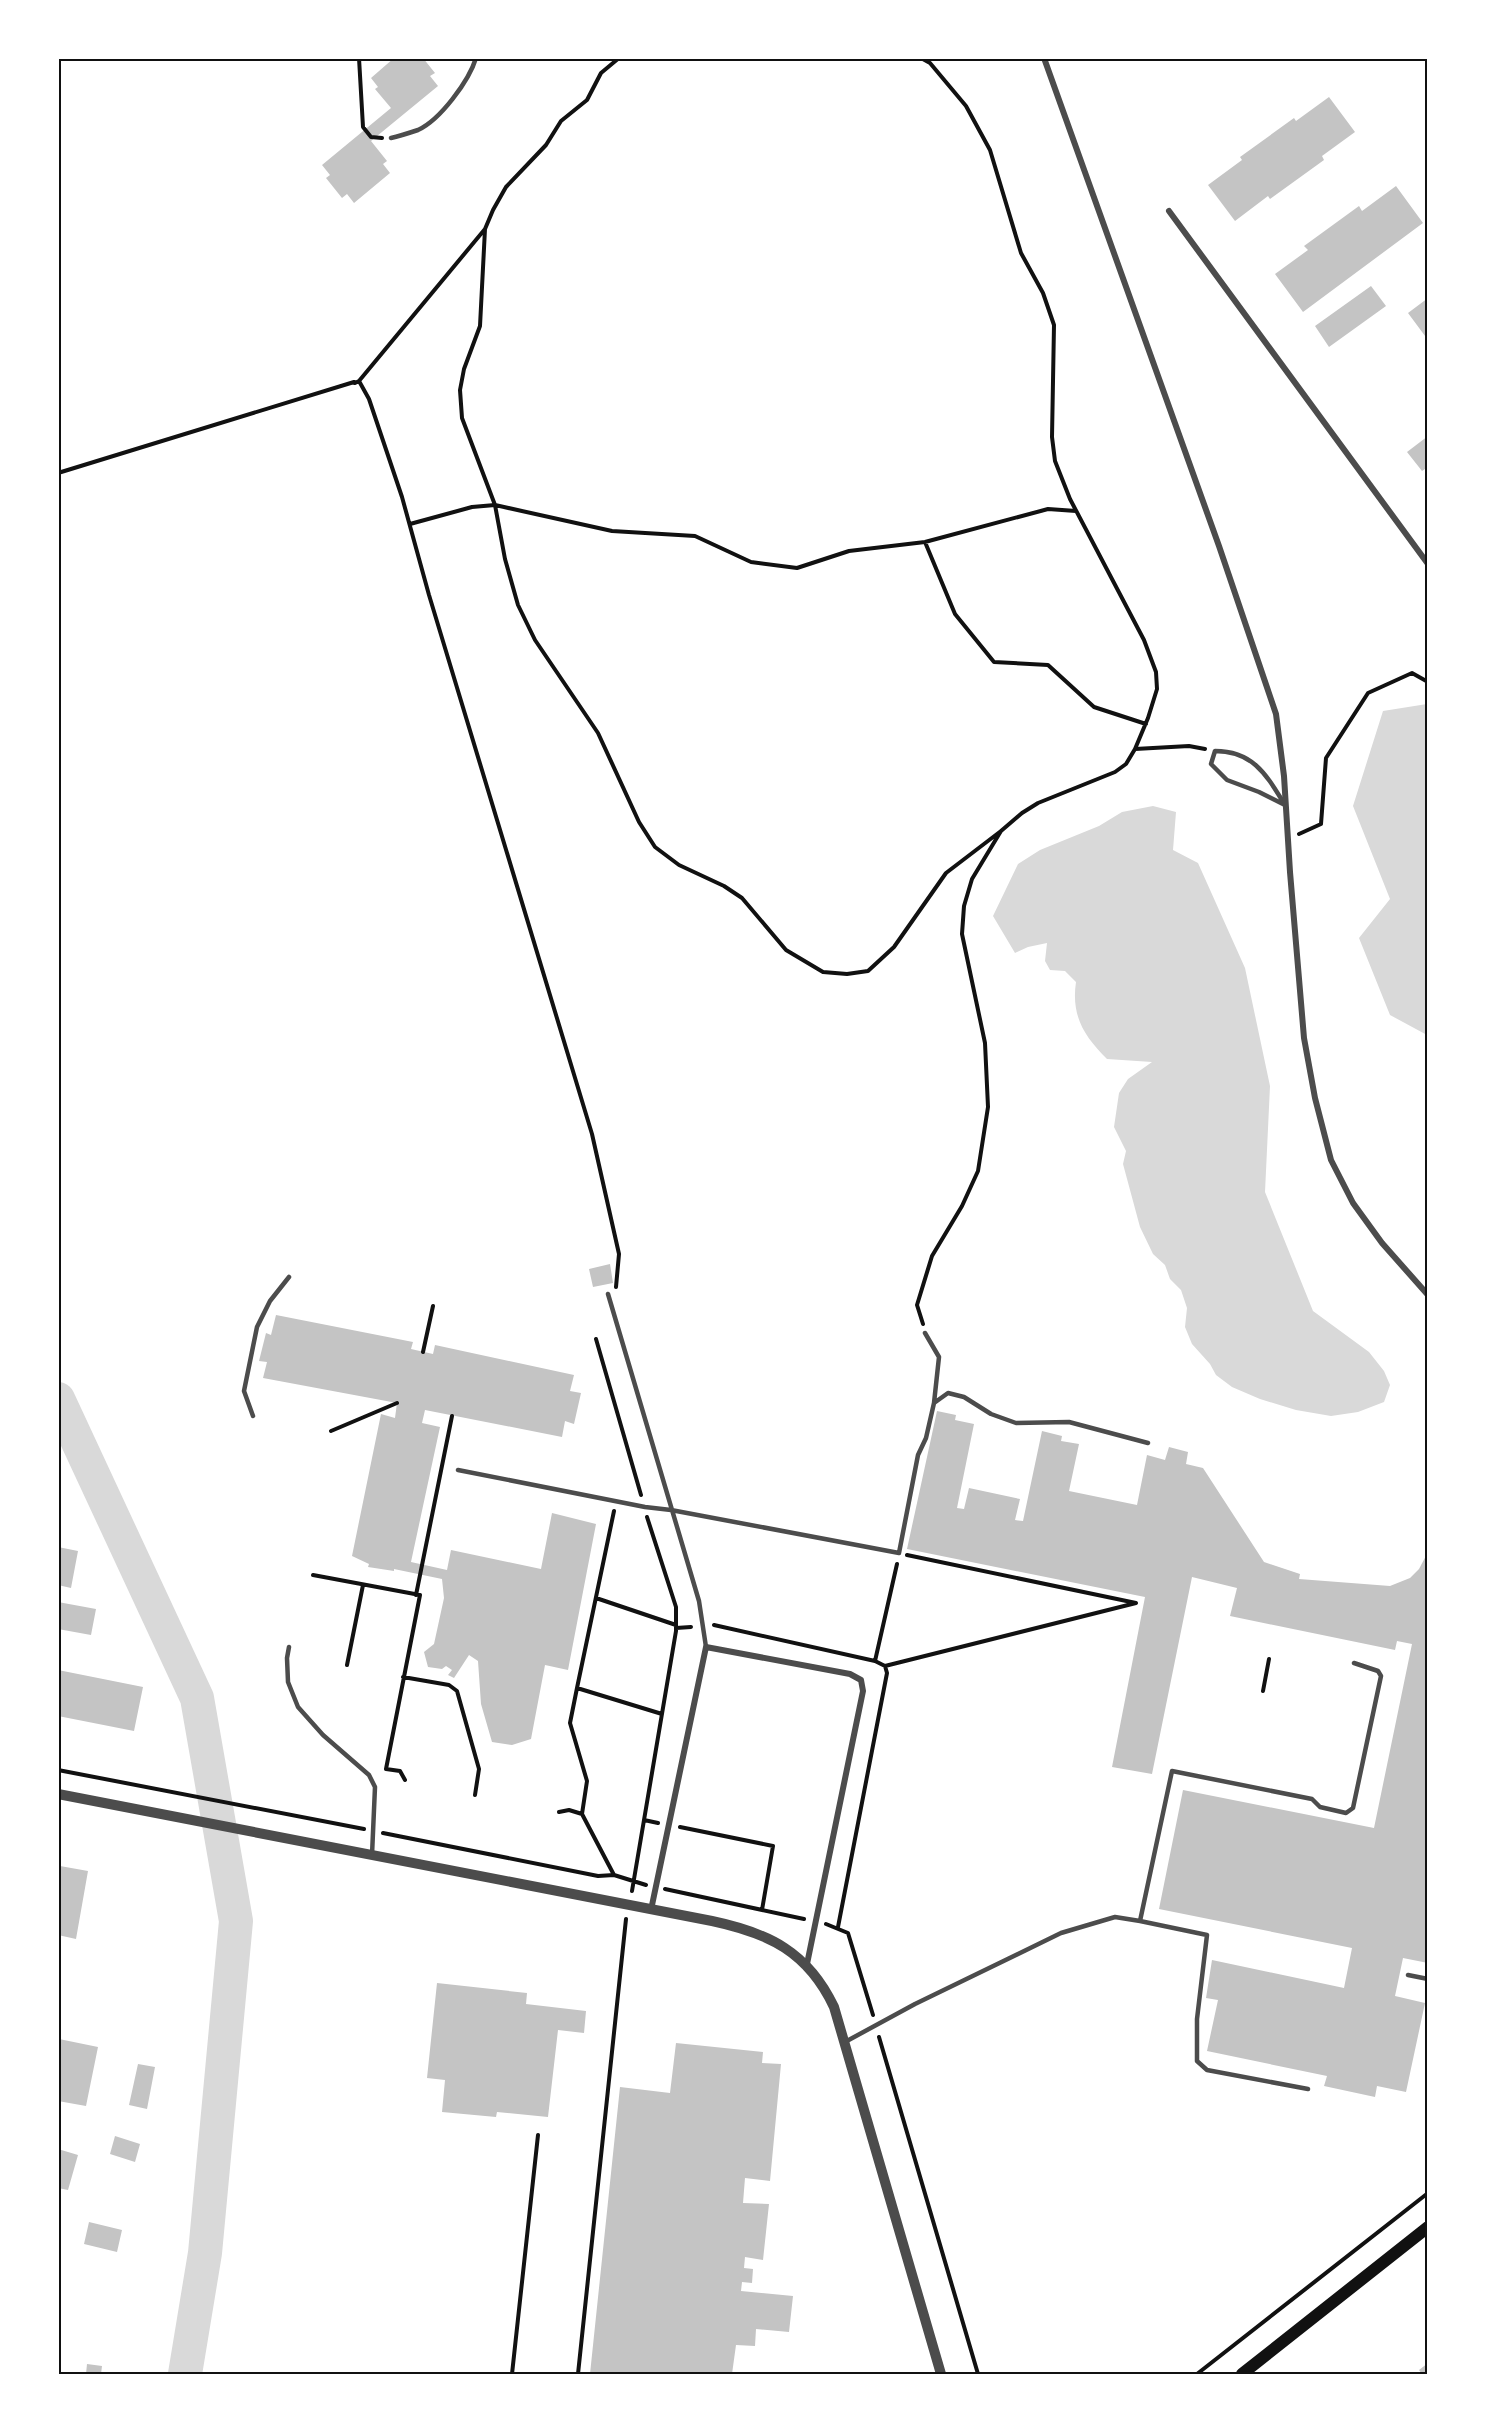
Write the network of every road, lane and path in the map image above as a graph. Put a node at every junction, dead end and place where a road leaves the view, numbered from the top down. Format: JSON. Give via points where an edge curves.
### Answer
{"nodes":[{"id":1,"x":359,"y":58,"type":"edge"},
{"id":2,"x":476,"y":58,"type":"edge"},
{"id":3,"x":619,"y":58,"type":"edge"},
{"id":4,"x":921,"y":58,"type":"edge"},
{"id":5,"x":1044,"y":58,"type":"edge"},
{"id":6,"x":391,"y":138,"type":"joint"},
{"id":7,"x":1169,"y":210,"type":"dead end"},
{"id":8,"x":485,"y":229,"type":"junction"},
{"id":9,"x":356,"y":382,"type":"junction"},
{"id":10,"x":58,"y":473,"type":"edge"},
{"id":11,"x":495,"y":505,"type":"junction"},
{"id":12,"x":1076,"y":511,"type":"junction"},
{"id":13,"x":410,"y":524,"type":"junction"},
{"id":14,"x":926,"y":542,"type":"junction"},
{"id":15,"x":1428,"y":564,"type":"edge"},
{"id":16,"x":1428,"y":682,"type":"edge"},
{"id":17,"x":1146,"y":724,"type":"junction"},
{"id":18,"x":1135,"y":748,"type":"junction"},
{"id":19,"x":1215,"y":751,"type":"junction"},
{"id":20,"x":1285,"y":806,"type":"junction"},
{"id":21,"x":1001,"y":831,"type":"junction"},
{"id":22,"x":1287,"y":839,"type":"junction"},
{"id":23,"x":289,"y":1277,"type":"dead end"},
{"id":24,"x":608,"y":1294,"type":"dead end"},
{"id":25,"x":1428,"y":1295,"type":"edge"},
{"id":26,"x":433,"y":1306,"type":"dead end"},
{"id":27,"x":614,"y":1314,"type":"junction"},
{"id":28,"x":926,"y":1333,"type":"joint"},
{"id":29,"x":596,"y":1339,"type":"dead end"},
{"id":30,"x":423,"y":1352,"type":"dead end"},
{"id":31,"x":398,"y":1403,"type":"dead end"},
{"id":32,"x":934,"y":1403,"type":"junction"},
{"id":33,"x":253,"y":1416,"type":"dead end"},
{"id":34,"x":452,"y":1416,"type":"dead end"},
{"id":35,"x":331,"y":1431,"type":"dead end"},
{"id":36,"x":1149,"y":1443,"type":"dead end"},
{"id":37,"x":458,"y":1470,"type":"dead end"},
{"id":38,"x":616,"y":1501,"type":"junction"},
{"id":39,"x":645,"y":1507,"type":"junction"},
{"id":40,"x":671,"y":1510,"type":"junction"},
{"id":41,"x":899,"y":1553,"type":"junction"},
{"id":42,"x":313,"y":1575,"type":"dead end"},
{"id":43,"x":363,"y":1585,"type":"junction"},
{"id":44,"x":416,"y":1595,"type":"junction"},
{"id":45,"x":596,"y":1598,"type":"junction"},
{"id":46,"x":676,"y":1626,"type":"junction"},
{"id":47,"x":702,"y":1626,"type":"junction"},
{"id":48,"x":289,"y":1647,"type":"dead end"},
{"id":49,"x":706,"y":1647,"type":"junction"},
{"id":50,"x":1269,"y":1659,"type":"dead end"},
{"id":51,"x":876,"y":1661,"type":"junction"},
{"id":52,"x":1354,"y":1663,"type":"dead end"},
{"id":53,"x":347,"y":1665,"type":"dead end"},
{"id":54,"x":885,"y":1666,"type":"junction"},
{"id":55,"x":403,"y":1677,"type":"junction"},
{"id":56,"x":577,"y":1688,"type":"junction"},
{"id":57,"x":1263,"y":1690,"type":"dead end"},
{"id":58,"x":662,"y":1713,"type":"junction"},
{"id":59,"x":58,"y":1770,"type":"edge"},
{"id":60,"x":405,"y":1780,"type":"dead end"},
{"id":61,"x":58,"y":1794,"type":"edge"},
{"id":62,"x":475,"y":1795,"type":"dead end"},
{"id":63,"x":559,"y":1812,"type":"dead end"},
{"id":64,"x":582,"y":1814,"type":"junction"},
{"id":65,"x":644,"y":1820,"type":"junction"},
{"id":66,"x":669,"y":1825,"type":"junction"},
{"id":67,"x":371,"y":1831,"type":"junction"},
{"id":68,"x":372,"y":1855,"type":"junction"},
{"id":69,"x":614,"y":1875,"type":"junction"},
{"id":70,"x":633,"y":1882,"type":"junction"},
{"id":71,"x":656,"y":1887,"type":"junction"},
{"id":72,"x":629,"y":1906,"type":"junction"},
{"id":73,"x":651,"y":1910,"type":"junction"},
{"id":74,"x":762,"y":1910,"type":"junction"},
{"id":75,"x":1140,"y":1921,"type":"junction"},
{"id":76,"x":815,"y":1922,"type":"junction"},
{"id":77,"x":838,"y":1928,"type":"junction"},
{"id":78,"x":807,"y":1964,"type":"junction"},
{"id":79,"x":1408,"y":1976,"type":"dead end"},
{"id":80,"x":1428,"y":1979,"type":"edge"},
{"id":81,"x":875,"y":2026,"type":"junction"},
{"id":82,"x":845,"y":2042,"type":"junction"},
{"id":83,"x":1308,"y":2089,"type":"dead end"},
{"id":84,"x":538,"y":2135,"type":"dead end"},
{"id":85,"x":1428,"y":2193,"type":"edge"},
{"id":86,"x":1428,"y":2227,"type":"edge"},
{"id":87,"x":512,"y":2374,"type":"edge"},
{"id":88,"x":578,"y":2374,"type":"edge"},
{"id":89,"x":941,"y":2374,"type":"edge"},
{"id":90,"x":978,"y":2374,"type":"edge"},
{"id":91,"x":1197,"y":2374,"type":"edge"},
{"id":92,"x":1242,"y":2374,"type":"edge"}],
"edges":[{"from":1,"to":6,"type":"path","via":[[363,127],[371,137]]},
{"from":2,"to":6,"type":"lane","via":[[471,74],[452,100],[420,129]]},
{"from":3,"to":8,"type":"path","via":[[601,74],[587,100],[561,121],[546,145],[506,187]]},
{"from":4,"to":12,"type":"path","via":[[930,63],[966,106],[990,150],[1021,253],[1054,325],[1052,437],[1055,461]]},
{"from":5,"to":20,"type":"street","via":[[1261,666],[1276,714]]},
{"from":7,"to":15,"type":"street"},
{"from":8,"to":9,"type":"path"},
{"from":8,"to":11,"type":"path","via":[[480,326],[464,369],[460,404]]},
{"from":9,"to":10,"type":"path"},
{"from":9,"to":13,"type":"path","via":[[369,399]]},
{"from":11,"to":13,"type":"path","via":[[472,507]]},
{"from":11,"to":14,"type":"path","via":[[612,531],[695,536],[751,562],[797,568],[849,551]]},
{"from":11,"to":21,"type":"path","via":[[518,605],[535,640],[598,733],[639,822],[655,847],[679,866],[742,898],[786,950],[824,972],[868,971],[894,947],[946,873]]},
{"from":12,"to":14,"type":"path","via":[[1048,509]]},
{"from":12,"to":17,"type":"path","via":[[1151,656],[1157,689]]},
{"from":13,"to":27,"type":"path","via":[[592,1134],[619,1254]]},
{"from":14,"to":17,"type":"path","via":[[955,614],[994,662],[1048,665],[1094,707]]},
{"from":16,"to":22,"type":"path","via":[[1412,673],[1368,693],[1326,758],[1321,824]]},
{"from":17,"to":18,"type":"path"},
{"from":18,"to":19,"type":"path","via":[[1189,746]]},
{"from":18,"to":21,"type":"path","via":[[1126,764],[1115,772],[1038,803]]},
{"from":19,"to":20,"type":"lane","via":[[1244,757],[1263,770]]},
{"from":19,"to":20,"type":"lane","via":[[1210,764],[1227,780]]},
{"from":20,"to":22,"type":"street"},
{"from":21,"to":28,"type":"path","via":[[972,879],[964,906],[962,934],[985,1043],[988,1107],[978,1171],[932,1256],[917,1305]]},
{"from":22,"to":25,"type":"street","via":[[1304,1038],[1331,1160],[1353,1203]]},
{"from":23,"to":33,"type":"lane","via":[[257,1326],[244,1391]]},
{"from":24,"to":27,"type":"lane"},
{"from":26,"to":30,"type":"path"},
{"from":27,"to":40,"type":"lane"},
{"from":28,"to":32,"type":"lane","via":[[939,1357]]},
{"from":29,"to":39,"type":"path"},
{"from":31,"to":35,"type":"path"},
{"from":32,"to":36,"type":"lane","via":[[948,1393],[1016,1422],[1069,1422]]},
{"from":32,"to":41,"type":"lane","via":[[918,1455]]},
{"from":34,"to":44,"type":"path"},
{"from":37,"to":38,"type":"lane"},
{"from":38,"to":39,"type":"lane"},
{"from":38,"to":45,"type":"path"},
{"from":39,"to":40,"type":"lane"},
{"from":39,"to":46,"type":"path","via":[[676,1607]]},
{"from":40,"to":41,"type":"lane"},
{"from":40,"to":47,"type":"lane","via":[[699,1601]]},
{"from":41,"to":51,"type":"path"},
{"from":41,"to":54,"type":"path","via":[[1136,1603]]},
{"from":42,"to":43,"type":"path"},
{"from":43,"to":44,"type":"path"},
{"from":43,"to":53,"type":"path"},
{"from":44,"to":55,"type":"path","via":[[420,1596]]},
{"from":45,"to":46,"type":"path"},
{"from":45,"to":56,"type":"path"},
{"from":46,"to":47,"type":"path"},
{"from":46,"to":58,"type":"path"},
{"from":47,"to":49,"type":"lane"},
{"from":47,"to":51,"type":"path","via":[[720,1625]]},
{"from":48,"to":67,"type":"lane","via":[[288,1682],[298,1707],[369,1775],[375,1787]]},
{"from":49,"to":66,"type":"street"},
{"from":49,"to":76,"type":"street","via":[[850,1674],[861,1680],[863,1691]]},
{"from":50,"to":57,"type":"path"},
{"from":51,"to":54,"type":"path"},
{"from":52,"to":75,"type":"lane","via":[[1378,1671],[1381,1676],[1353,1808],[1346,1813],[1320,1807],[1312,1799],[1172,1771]]},
{"from":54,"to":77,"type":"path","via":[[885,1685]]},
{"from":55,"to":60,"type":"path","via":[[386,1768],[399,1771]]},
{"from":55,"to":62,"type":"path","via":[[449,1685],[457,1691],[479,1769]]},
{"from":56,"to":58,"type":"path"},
{"from":56,"to":64,"type":"path","via":[[570,1723],[586,1780]]},
{"from":58,"to":65,"type":"path"},
{"from":59,"to":67,"type":"path"},
{"from":61,"to":68,"type":"street"},
{"from":63,"to":64,"type":"path"},
{"from":64,"to":69,"type":"path"},
{"from":65,"to":66,"type":"path"},
{"from":65,"to":70,"type":"path"},
{"from":66,"to":71,"type":"street"},
{"from":66,"to":74,"type":"path","via":[[773,1846]]},
{"from":67,"to":68,"type":"lane"},
{"from":67,"to":69,"type":"path","via":[[598,1876]]},
{"from":68,"to":72,"type":"street"},
{"from":69,"to":70,"type":"path"},
{"from":70,"to":71,"type":"path"},
{"from":70,"to":72,"type":"path"},
{"from":71,"to":73,"type":"street"},
{"from":71,"to":74,"type":"path"},
{"from":72,"to":73,"type":"street"},
{"from":72,"to":88,"type":"path"},
{"from":73,"to":78,"type":"street","via":[[745,1929],[790,1950]]},
{"from":74,"to":76,"type":"path"},
{"from":75,"to":81,"type":"lane","via":[[1115,1917],[1061,1933]]},
{"from":75,"to":83,"type":"lane","via":[[1207,1935],[1197,2019],[1197,2061],[1207,2070]]},
{"from":76,"to":77,"type":"path"},
{"from":76,"to":78,"type":"street"},
{"from":77,"to":81,"type":"path","via":[[848,1933]]},
{"from":78,"to":82,"type":"street","via":[[824,1986]]},
{"from":79,"to":80,"type":"lane"},
{"from":81,"to":82,"type":"lane"},
{"from":81,"to":90,"type":"path"},
{"from":82,"to":89,"type":"street"},
{"from":84,"to":87,"type":"path"},
{"from":85,"to":91,"type":"path"},
{"from":86,"to":92,"type":"main road"}]}
